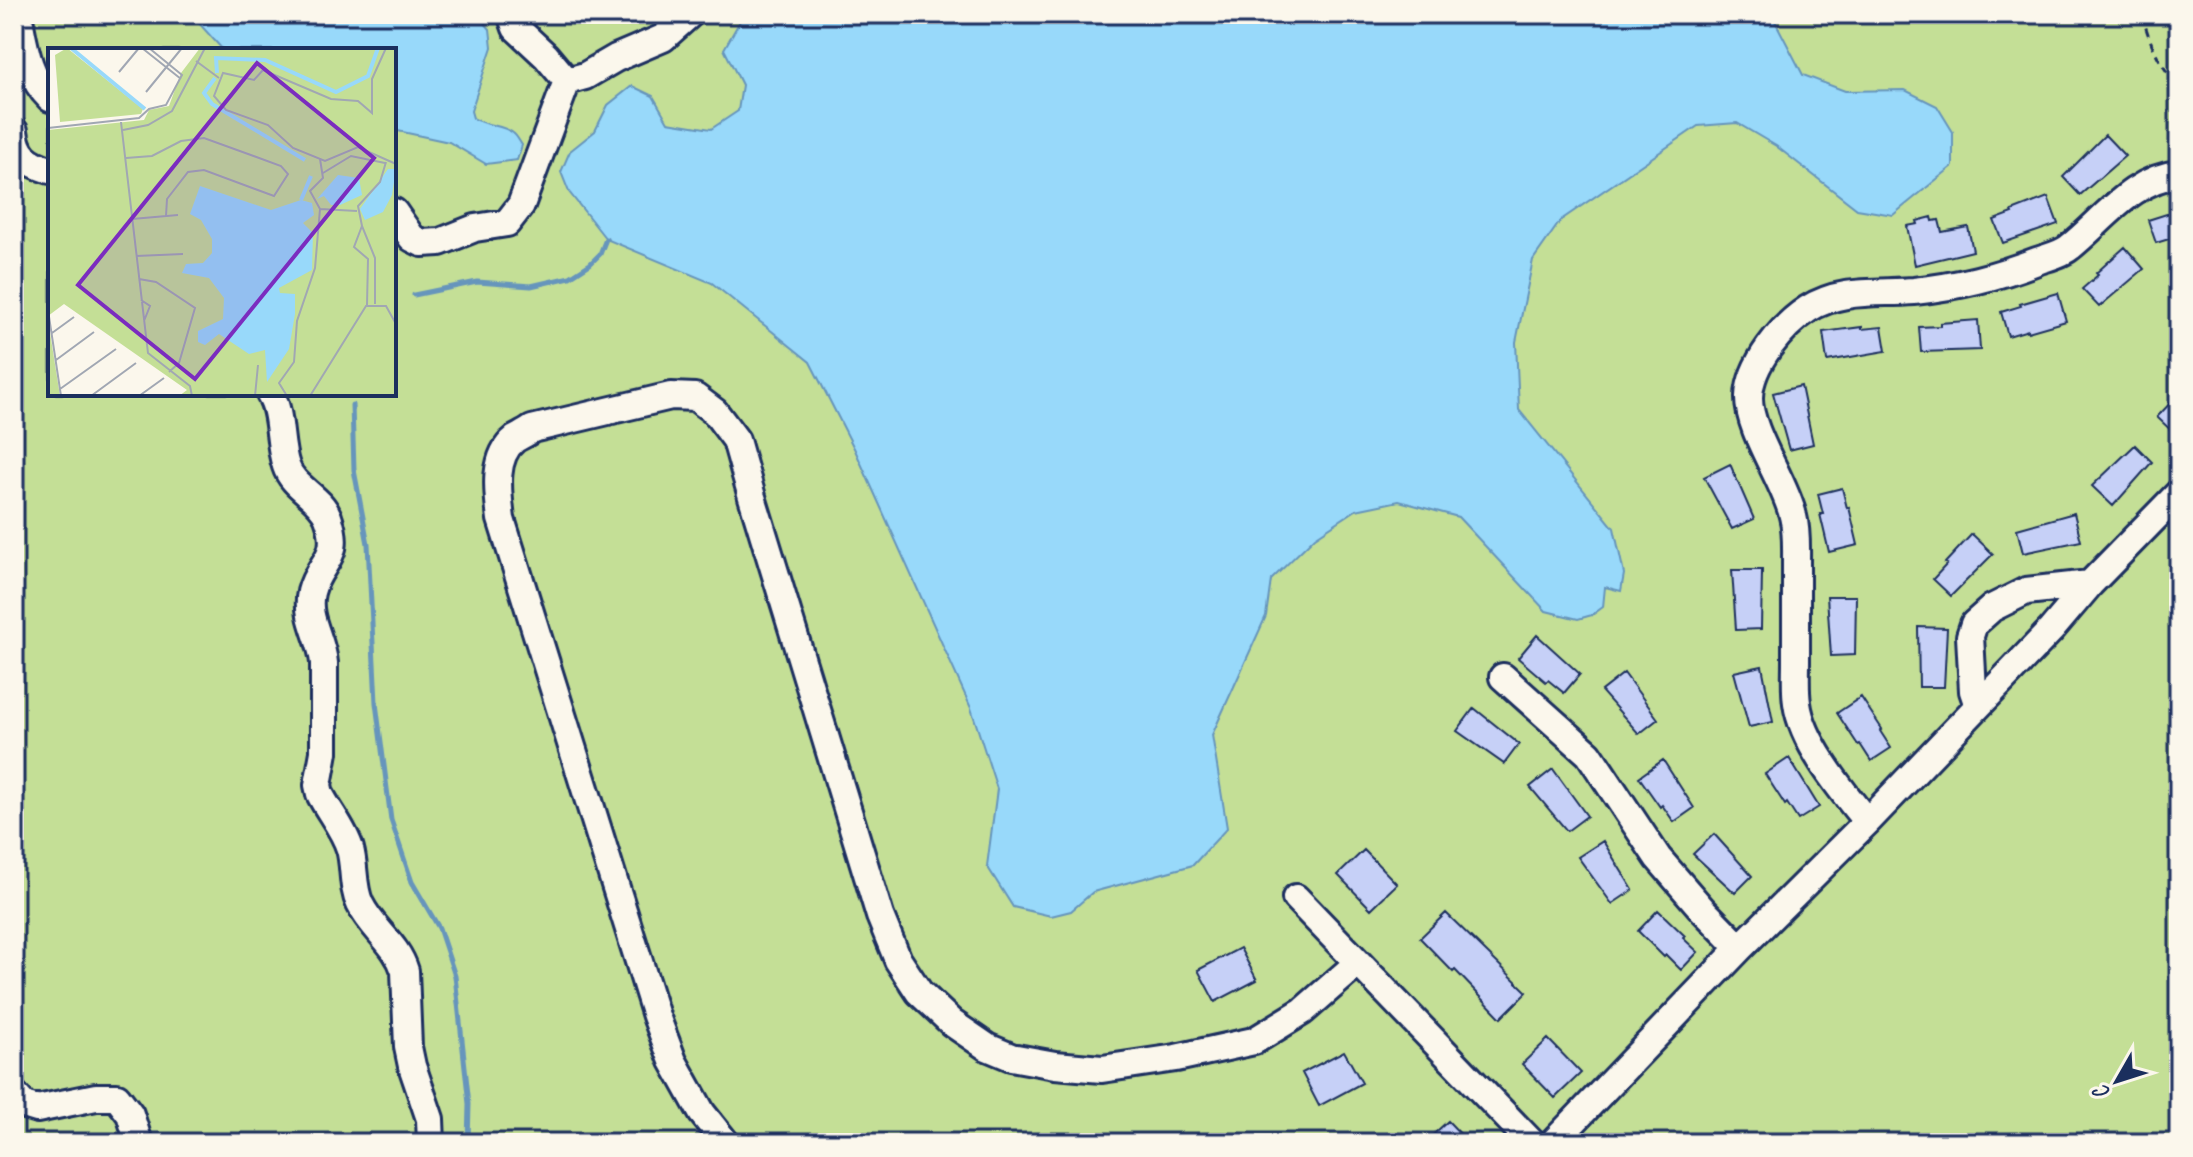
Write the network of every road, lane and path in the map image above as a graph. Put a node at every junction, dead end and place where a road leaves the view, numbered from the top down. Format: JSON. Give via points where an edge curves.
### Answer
{"nodes":[{"id":1,"x":18,"y":14,"type":"edge"},
{"id":2,"x":511,"y":14,"type":"edge"},
{"id":3,"x":690,"y":14,"type":"edge"},
{"id":4,"x":2142,"y":14,"type":"edge"},
{"id":5,"x":567,"y":81,"type":"junction"},
{"id":6,"x":2179,"y":87,"type":"edge"},
{"id":7,"x":48,"y":95,"type":"edge"},
{"id":8,"x":14,"y":131,"type":"edge"},
{"id":9,"x":48,"y":169,"type":"edge"},
{"id":10,"x":2179,"y":174,"type":"edge"},
{"id":11,"x":396,"y":215,"type":"edge"},
{"id":12,"x":271,"y":396,"type":"edge"},
{"id":13,"x":2179,"y":493,"type":"edge"},
{"id":14,"x":2090,"y":584,"type":"junction"},
{"id":15,"x":1503,"y":677,"type":"dead end"},
{"id":16,"x":1978,"y":706,"type":"junction"},
{"id":17,"x":1867,"y":822,"type":"junction"},
{"id":18,"x":1296,"y":898,"type":"dead end"},
{"id":19,"x":1740,"y":948,"type":"junction"},
{"id":20,"x":1358,"y":963,"type":"junction"},
{"id":21,"x":14,"y":1094,"type":"edge"},
{"id":22,"x":139,"y":1143,"type":"edge"},
{"id":23,"x":431,"y":1143,"type":"edge"},
{"id":24,"x":726,"y":1143,"type":"edge"},
{"id":25,"x":1532,"y":1143,"type":"edge"},
{"id":26,"x":1553,"y":1143,"type":"edge"}],
"edges":[{"from":1,"to":7,"type":"lane","via":[[28,62]]},
{"from":2,"to":5,"type":"lane","via":[[516,28]]},
{"from":3,"to":5,"type":"lane","via":[[663,38]]},
{"from":4,"to":6,"type":"path","via":[[2163,68]]},
{"from":5,"to":11,"type":"lane","via":[[521,205],[507,223],[422,243]]},
{"from":8,"to":9,"type":"lane","via":[[17,150]]},
{"from":10,"to":17,"type":"lane","via":[[2148,182],[2068,249],[1996,277],[1830,298],[1808,309],[1781,334],[1753,376],[1749,398],[1754,421],[1793,515],[1797,705],[1833,779]]},
{"from":12,"to":23,"type":"lane","via":[[287,469],[327,514],[332,535],[332,554],[312,589],[309,606],[324,663],[324,752],[318,785],[347,841],[360,904],[403,964],[408,1047],[430,1119]]},
{"from":13,"to":14,"type":"lane"},
{"from":14,"to":16,"type":"lane"},
{"from":14,"to":16,"type":"lane","via":[[2026,591],[1974,624],[1970,636]]},
{"from":15,"to":19,"type":"lane","via":[[1589,754],[1658,858]]},
{"from":16,"to":17,"type":"lane"},
{"from":17,"to":19,"type":"lane"},
{"from":18,"to":20,"type":"lane"},
{"from":19,"to":26,"type":"lane"},
{"from":20,"to":24,"type":"lane","via":[[1303,1011],[1254,1041],[1102,1069],[1011,1057],[987,1047],[919,992],[898,960],[880,916],[736,440],[715,412],[695,397],[683,396],[532,429],[512,441],[500,461],[501,519],[656,1016],[680,1074]]},
{"from":20,"to":25,"type":"lane"},
{"from":21,"to":22,"type":"lane","via":[[37,1109],[117,1097],[130,1114]]}]}
